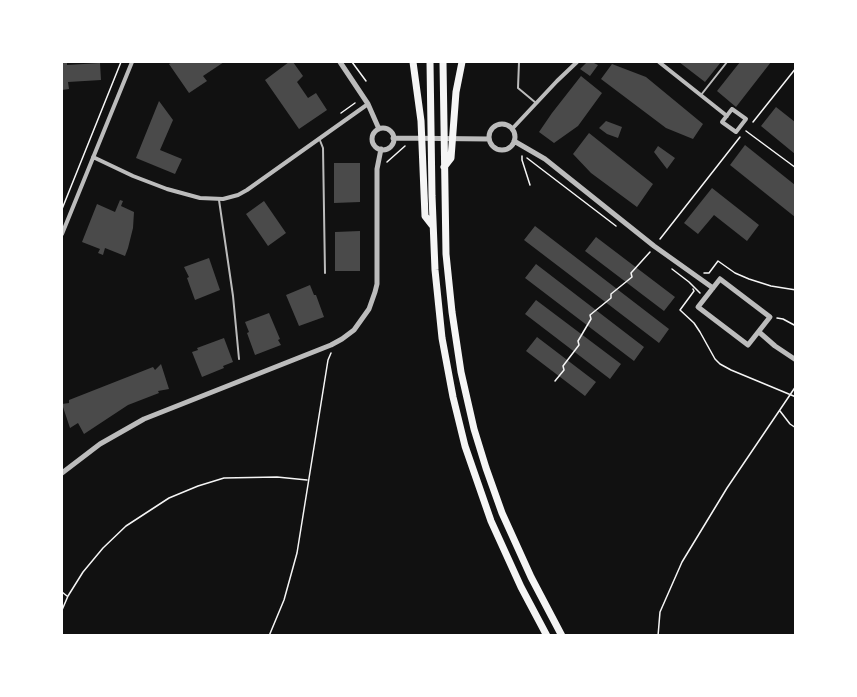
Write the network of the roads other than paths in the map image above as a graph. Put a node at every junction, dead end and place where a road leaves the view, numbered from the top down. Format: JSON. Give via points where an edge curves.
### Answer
{"nodes":[{"id":1,"x":132,"y":62,"type":"edge"},
{"id":2,"x":340,"y":62,"type":"edge"},
{"id":3,"x":413,"y":62,"type":"edge"},
{"id":4,"x":430,"y":62,"type":"edge"},
{"id":5,"x":443,"y":62,"type":"edge"},
{"id":6,"x":462,"y":62,"type":"edge"},
{"id":7,"x":519,"y":62,"type":"edge"},
{"id":8,"x":577,"y":62,"type":"edge"},
{"id":9,"x":659,"y":62,"type":"edge"},
{"id":10,"x":727,"y":62,"type":"edge"},
{"id":11,"x":701,"y":95,"type":"junction"},
{"id":12,"x":536,"y":103,"type":"junction"},
{"id":13,"x":368,"y":104,"type":"junction"},
{"id":14,"x":727,"y":116,"type":"junction"},
{"id":15,"x":379,"y":129,"type":"junction"},
{"id":16,"x":512,"y":129,"type":"junction"},
{"id":17,"x":320,"y":138,"type":"junction"},
{"id":18,"x":393,"y":138,"type":"junction"},
{"id":19,"x":489,"y":139,"type":"junction"},
{"id":20,"x":514,"y":141,"type":"junction"},
{"id":21,"x":381,"y":149,"type":"junction"},
{"id":22,"x":93,"y":157,"type":"junction"},
{"id":23,"x":428,"y":161,"type":"junction"},
{"id":24,"x":444,"y":167,"type":"junction"},
{"id":25,"x":219,"y":200,"type":"junction"},
{"id":26,"x":62,"y":234,"type":"edge"},
{"id":27,"x":325,"y":273,"type":"dead end"},
{"id":28,"x":712,"y":288,"type":"junction"},
{"id":29,"x":759,"y":332,"type":"junction"},
{"id":30,"x":239,"y":359,"type":"dead end"},
{"id":31,"x":795,"y":360,"type":"edge"},
{"id":32,"x":62,"y":473,"type":"edge"},
{"id":33,"x":547,"y":636,"type":"edge"},
{"id":34,"x":562,"y":636,"type":"edge"}],
"edges":[{"from":1,"to":22,"type":"street"},
{"from":2,"to":13,"type":"street"},
{"from":3,"to":23,"type":"highway"},
{"from":4,"to":23,"type":"highway"},
{"from":5,"to":24,"type":"highway"},
{"from":6,"to":24,"type":"highway","via":[[451,158]]},
{"from":7,"to":12,"type":"lane","via":[[518,88]]},
{"from":8,"to":12,"type":"street"},
{"from":9,"to":11,"type":"street"},
{"from":10,"to":11,"type":"lane"},
{"from":11,"to":14,"type":"street"},
{"from":12,"to":16,"type":"street"},
{"from":13,"to":15,"type":"street"},
{"from":13,"to":17,"type":"street"},
{"from":14,"to":14,"type":"street","via":[[722,122],[736,132],[746,119],[732,109]]},
{"from":15,"to":18,"type":"street","via":[[389,130]]},
{"from":15,"to":21,"type":"street","via":[[372,140]]},
{"from":16,"to":19,"type":"street","via":[[505,124],[496,125]]},
{"from":16,"to":20,"type":"street"},
{"from":17,"to":25,"type":"street","via":[[247,190]]},
{"from":17,"to":27,"type":"lane"},
{"from":18,"to":19,"type":"street"},
{"from":18,"to":21,"type":"street","via":[[390,147]]},
{"from":19,"to":20,"type":"street","via":[[497,149],[505,149]]},
{"from":20,"to":28,"type":"street","via":[[545,159]]},
{"from":21,"to":32,"type":"street","via":[[376,181],[377,284],[369,309],[354,330],[331,345],[144,419],[100,444]]},
{"from":22,"to":25,"type":"street","via":[[150,183]]},
{"from":22,"to":26,"type":"street"},
{"from":23,"to":33,"type":"highway","via":[[442,338],[465,446],[500,542]]},
{"from":24,"to":34,"type":"highway","via":[[450,294],[470,411],[511,535]]},
{"from":25,"to":30,"type":"lane"},
{"from":28,"to":29,"type":"street","via":[[720,279],[770,317]]},
{"from":28,"to":29,"type":"street","via":[[698,307],[748,345]]},
{"from":29,"to":31,"type":"street"}]}
